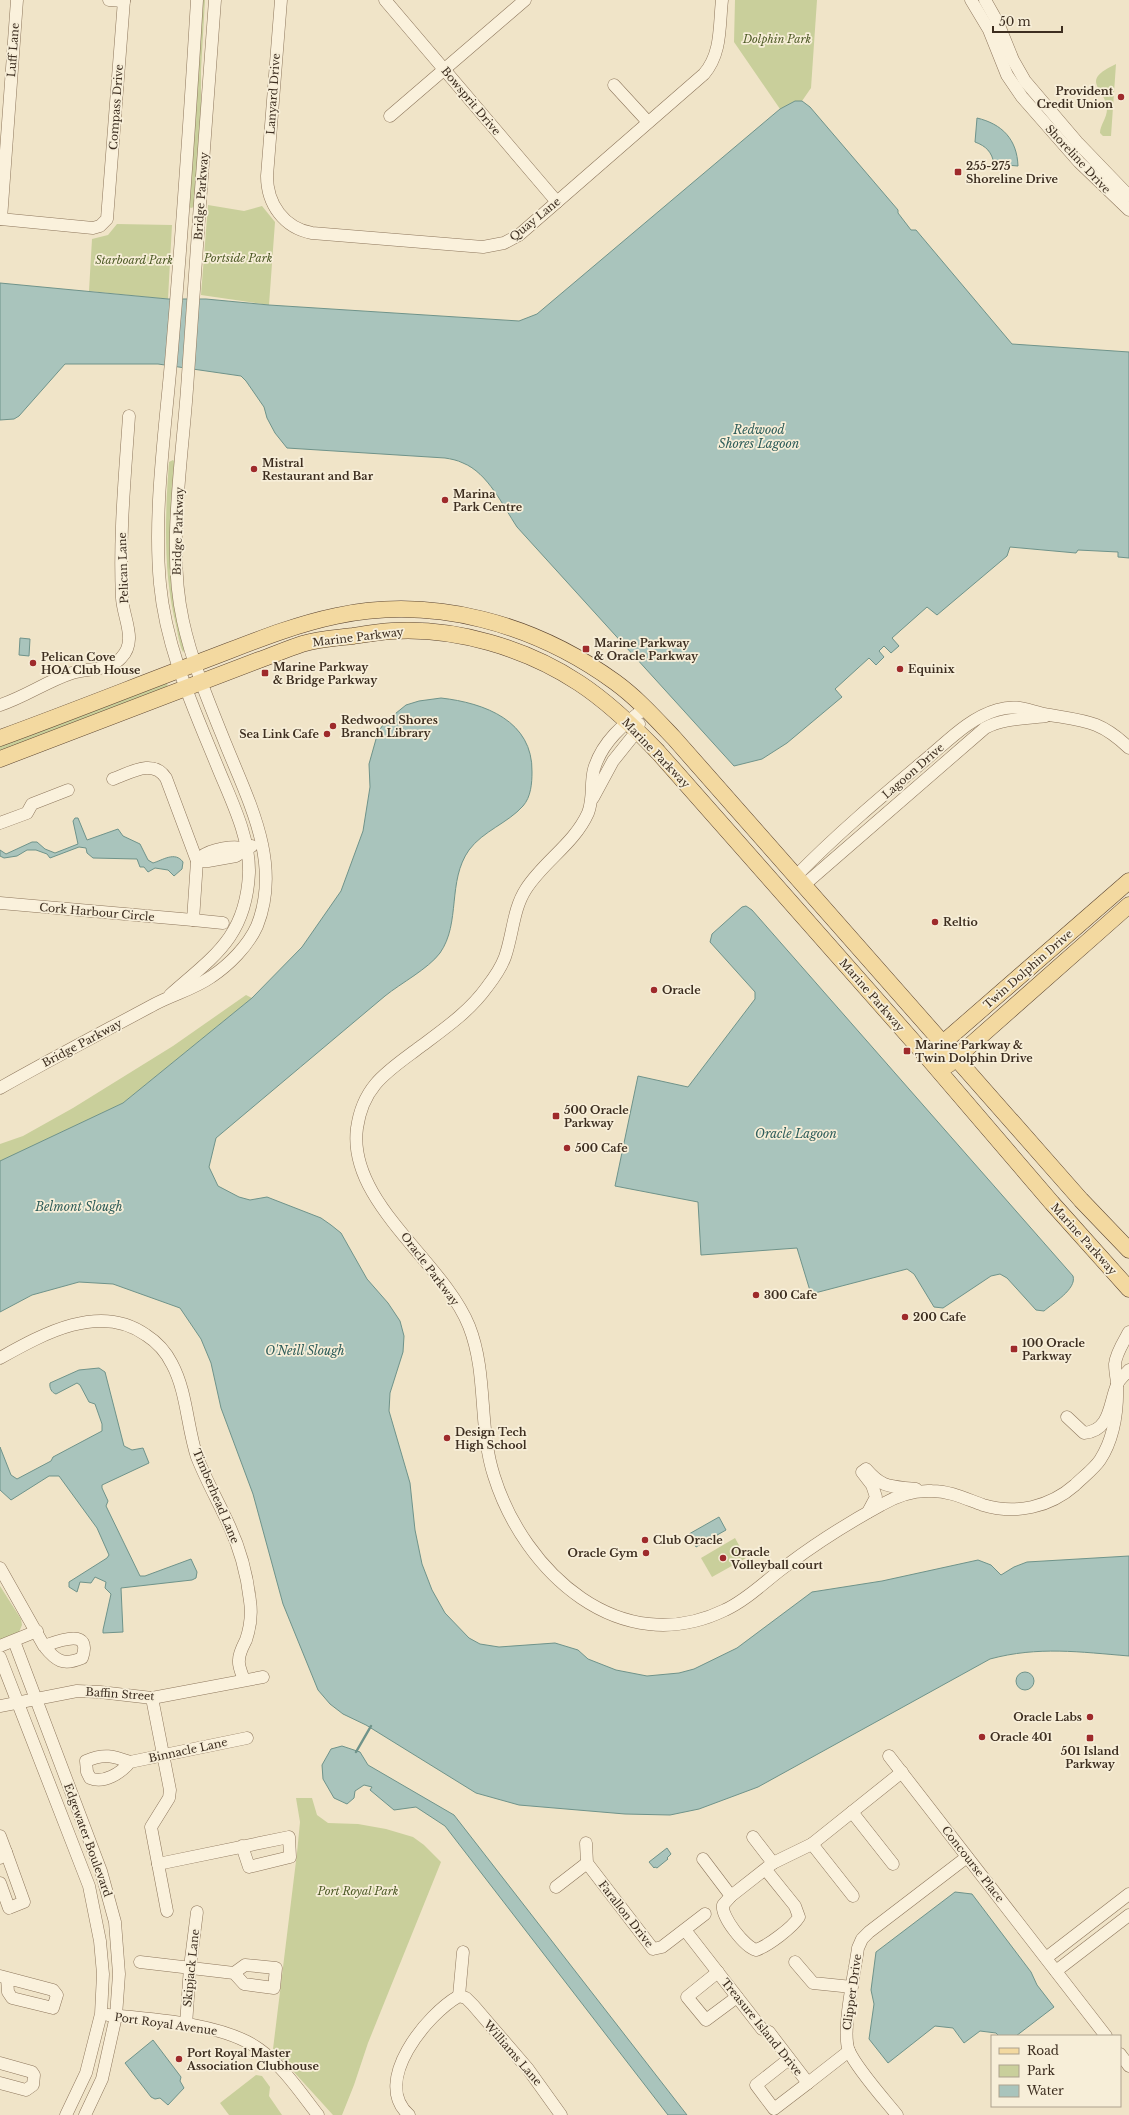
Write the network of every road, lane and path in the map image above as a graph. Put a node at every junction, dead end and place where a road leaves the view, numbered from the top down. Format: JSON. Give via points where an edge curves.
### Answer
{"nodes":[{"id":1,"x":17,"y":0,"type":"edge"},
{"id":2,"x":109,"y":0,"type":"edge"},
{"id":3,"x":197,"y":0,"type":"edge"},
{"id":4,"x":215,"y":0,"type":"edge"},
{"id":5,"x":281,"y":0,"type":"edge"},
{"id":6,"x":385,"y":0,"type":"edge"},
{"id":7,"x":525,"y":0,"type":"edge"},
{"id":8,"x":722,"y":0,"type":"edge"},
{"id":9,"x":971,"y":0,"type":"edge"},
{"id":10,"x":985,"y":0,"type":"edge"},
{"id":11,"x":124,"y":1,"type":"edge"},
{"id":12,"x":443,"y":69,"type":"junction"},
{"id":13,"x":614,"y":85,"type":"dead end"},
{"id":14,"x":390,"y":116,"type":"dead end"},
{"id":15,"x":648,"y":122,"type":"junction"},
{"id":16,"x":267,"y":187,"type":"joint"},
{"id":17,"x":1129,"y":196,"type":"edge"},
{"id":18,"x":557,"y":202,"type":"junction"},
{"id":19,"x":1129,"y":210,"type":"edge"},
{"id":20,"x":0,"y":219,"type":"edge"},
{"id":21,"x":129,"y":416,"type":"dead end"},
{"id":22,"x":196,"y":663,"type":"junction"},
{"id":23,"x":179,"y":669,"type":"junction"},
{"id":24,"x":203,"y":682,"type":"junction"},
{"id":25,"x":186,"y":688,"type":"junction"},
{"id":26,"x":0,"y":704,"type":"edge"},
{"id":27,"x":646,"y":708,"type":"junction"},
{"id":28,"x":632,"y":726,"type":"junction"},
{"id":29,"x":0,"y":738,"type":"edge"},
{"id":30,"x":1129,"y":748,"type":"edge"},
{"id":31,"x":0,"y":759,"type":"edge"},
{"id":32,"x":113,"y":780,"type":"dead end"},
{"id":33,"x":68,"y":790,"type":"dead end"},
{"id":34,"x":0,"y":823,"type":"edge"},
{"id":35,"x":262,"y":842,"type":"junction"},
{"id":36,"x":246,"y":849,"type":"junction"},
{"id":37,"x":197,"y":861,"type":"junction"},
{"id":38,"x":800,"y":881,"type":"junction"},
{"id":39,"x":1129,"y":881,"type":"edge"},
{"id":40,"x":0,"y":904,"type":"edge"},
{"id":41,"x":1129,"y":905,"type":"edge"},
{"id":42,"x":193,"y":920,"type":"junction"},
{"id":43,"x":223,"y":922,"type":"dead end"},
{"id":44,"x":164,"y":1000,"type":"junction"},
{"id":45,"x":943,"y":1043,"type":"junction"},
{"id":46,"x":927,"y":1057,"type":"junction"},
{"id":47,"x":956,"y":1058,"type":"junction"},
{"id":48,"x":939,"y":1073,"type":"junction"},
{"id":49,"x":0,"y":1088,"type":"edge"},
{"id":50,"x":1129,"y":1250,"type":"edge"},
{"id":51,"x":1129,"y":1289,"type":"edge"},
{"id":52,"x":1129,"y":1332,"type":"edge"},
{"id":53,"x":0,"y":1358,"type":"edge"},
{"id":54,"x":1129,"y":1370,"type":"edge"},
{"id":55,"x":1117,"y":1383,"type":"junction"},
{"id":56,"x":1067,"y":1417,"type":"dead end"},
{"id":57,"x":930,"y":1490,"type":"junction"},
{"id":58,"x":868,"y":1512,"type":"junction"},
{"id":59,"x":0,"y":1568,"type":"edge"},
{"id":60,"x":37,"y":1631,"type":"junction"},
{"id":61,"x":14,"y":1641,"type":"junction"},
{"id":62,"x":0,"y":1646,"type":"edge"},
{"id":63,"x":44,"y":1646,"type":"dead end"},
{"id":64,"x":0,"y":1657,"type":"edge"},
{"id":65,"x":263,"y":1677,"type":"dead end"},
{"id":66,"x":244,"y":1680,"type":"junction"},
{"id":67,"x":152,"y":1698,"type":"junction"},
{"id":68,"x":36,"y":1699,"type":"junction"},
{"id":69,"x":18,"y":1702,"type":"junction"},
{"id":70,"x":0,"y":1706,"type":"edge"},
{"id":71,"x":246,"y":1738,"type":"dead end"},
{"id":72,"x":164,"y":1755,"type":"junction"},
{"id":73,"x":889,"y":1756,"type":"dead end"},
{"id":74,"x":130,"y":1762,"type":"dead end"},
{"id":75,"x":902,"y":1772,"type":"junction"},
{"id":76,"x":852,"y":1812,"type":"junction"},
{"id":77,"x":0,"y":1836,"type":"edge"},
{"id":78,"x":753,"y":1837,"type":"dead end"},
{"id":79,"x":586,"y":1843,"type":"dead end"},
{"id":80,"x":812,"y":1844,"type":"junction"},
{"id":81,"x":242,"y":1846,"type":"dead end"},
{"id":82,"x":3,"y":1855,"type":"edge"},
{"id":83,"x":967,"y":1857,"type":"junction"},
{"id":84,"x":703,"y":1859,"type":"dead end"},
{"id":85,"x":586,"y":1863,"type":"junction"},
{"id":86,"x":158,"y":1864,"type":"junction"},
{"id":87,"x":893,"y":1864,"type":"dead end"},
{"id":88,"x":770,"y":1866,"type":"junction"},
{"id":89,"x":0,"y":1883,"type":"edge"},
{"id":90,"x":556,"y":1887,"type":"dead end"},
{"id":91,"x":1129,"y":1894,"type":"edge"},
{"id":92,"x":732,"y":1896,"type":"junction"},
{"id":93,"x":853,"y":1896,"type":"dead end"},
{"id":94,"x":167,"y":1911,"type":"dead end"},
{"id":95,"x":197,"y":1912,"type":"dead end"},
{"id":96,"x":705,"y":1914,"type":"dead end"},
{"id":97,"x":1129,"y":1915,"type":"edge"},
{"id":98,"x":685,"y":1930,"type":"junction"},
{"id":99,"x":463,"y":1952,"type":"dead end"},
{"id":100,"x":1046,"y":1958,"type":"junction"},
{"id":101,"x":140,"y":1962,"type":"dead end"},
{"id":102,"x":795,"y":1962,"type":"dead end"},
{"id":103,"x":190,"y":1967,"type":"junction"},
{"id":104,"x":1056,"y":1971,"type":"junction"},
{"id":105,"x":718,"y":1972,"type":"junction"},
{"id":106,"x":234,"y":1973,"type":"dead end"},
{"id":107,"x":852,"y":1987,"type":"junction"},
{"id":108,"x":459,"y":1996,"type":"junction"},
{"id":109,"x":737,"y":1997,"type":"junction"},
{"id":110,"x":100,"y":2014,"type":"junction"},
{"id":111,"x":116,"y":2016,"type":"junction"},
{"id":112,"x":186,"y":2025,"type":"junction"},
{"id":113,"x":1105,"y":2035,"type":"edge"},
{"id":114,"x":849,"y":2051,"type":"junction"},
{"id":115,"x":1121,"y":2055,"type":"edge"},
{"id":116,"x":789,"y":2059,"type":"junction"},
{"id":117,"x":0,"y":2063,"type":"edge"},
{"id":118,"x":1129,"y":2066,"type":"edge"},
{"id":119,"x":0,"y":2083,"type":"edge"},
{"id":120,"x":808,"y":2083,"type":"junction"},
{"id":121,"x":313,"y":2113,"type":"edge"},
{"id":122,"x":66,"y":2115,"type":"edge"},
{"id":123,"x":84,"y":2115,"type":"edge"},
{"id":124,"x":409,"y":2115,"type":"edge"},
{"id":125,"x":561,"y":2115,"type":"edge"},
{"id":126,"x":897,"y":2115,"type":"edge"}],
"edges":[{"from":1,"to":20,"type":"street","name":"Luff Lane"},
{"from":2,"to":11,"type":"street"},
{"from":3,"to":23,"type":"street","name":"Bridge Parkway","via":[[158,542],[166,629]]},
{"from":4,"to":22,"type":"street","name":"Bridge Parkway","via":[[176,551],[177,584],[183,622]]},
{"from":5,"to":16,"type":"street","name":"Lanyard Drive"},
{"from":6,"to":12,"type":"street","name":"Bowsprit Drive"},
{"from":7,"to":12,"type":"street"},
{"from":8,"to":15,"type":"street","name":"Quay Lane","via":[[717,51],[710,67]]},
{"from":9,"to":19,"type":"street","name":"Shoreline Drive","via":[[989,30],[1007,75],[1022,97],[1079,162]]},
{"from":10,"to":17,"type":"street","name":"Shoreline Drive","via":[[1025,81],[1076,142]]},
{"from":11,"to":20,"type":"street","name":"Compass Drive","via":[[108,214],[104,223],[93,228]]},
{"from":12,"to":14,"type":"street"},
{"from":12,"to":18,"type":"street","name":"Bowsprit Drive"},
{"from":13,"to":15,"type":"street"},
{"from":15,"to":18,"type":"street","name":"Quay Lane"},
{"from":16,"to":18,"type":"street","name":"Quay Lane","via":[[278,213],[303,232],[483,247],[515,238]]},
{"from":21,"to":26,"type":"street","name":"Pelican Lane","via":[[120,538],[122,599],[129,635],[126,651],[121,659],[113,664],[72,673],[13,701]]},
{"from":22,"to":23,"type":"main road","name":"Marine Parkway"},
{"from":22,"to":24,"type":"street","name":"Bridge Parkway"},
{"from":22,"to":27,"type":"main road","name":"Marine Parkway","via":[[271,634],[337,616],[392,609],[430,610],[500,624],[560,648],[616,683]]},
{"from":23,"to":25,"type":"street","name":"Bridge Parkway"},
{"from":23,"to":29,"type":"main road","name":"Marine Parkway"},
{"from":24,"to":25,"type":"main road","name":"Marine Parkway"},
{"from":24,"to":28,"type":"main road","name":"Marine Parkway","via":[[302,644],[392,631],[428,632],[494,644],[551,667],[578,682]]},
{"from":24,"to":35,"type":"street","name":"Bridge Parkway","via":[[256,819]]},
{"from":25,"to":31,"type":"main road","name":"Marine Parkway"},
{"from":25,"to":36,"type":"street","name":"Bridge Parkway","via":[[235,808]]},
{"from":27,"to":28,"type":"street","name":"Oracle Parkway"},
{"from":27,"to":38,"type":"main road","name":"Marine Parkway"},
{"from":28,"to":46,"type":"main road","name":"Marine Parkway"},
{"from":28,"to":58,"type":"street","name":"Oracle Parkway","via":[[601,753],[593,771],[592,800],[588,812],[568,844],[539,872],[525,890],[516,908],[504,959],[485,990],[461,1016],[388,1070],[371,1090],[361,1107],[357,1134],[357,1152],[364,1176],[376,1199],[458,1303],[470,1328],[479,1361],[484,1436],[500,1492],[515,1524],[538,1557],[551,1574],[578,1596],[603,1611],[642,1623],[675,1624],[712,1616],[742,1600],[791,1562]]},
{"from":30,"to":38,"type":"street","name":"Lagoon Drive","via":[[1115,734],[1097,724],[1074,718],[1049,715],[995,723],[985,728]]},
{"from":32,"to":37,"type":"street","via":[[146,768],[154,768],[163,773]]},
{"from":33,"to":34,"type":"street","via":[[32,804],[24,814]]},
{"from":35,"to":36,"type":"street"},
{"from":35,"to":44,"type":"street","name":"Bridge Parkway","via":[[266,869],[265,898],[256,928],[248,942],[211,978]]},
{"from":36,"to":37,"type":"street","via":[[236,856]]},
{"from":36,"to":44,"type":"street","name":"Bridge Parkway","via":[[249,869],[246,895],[241,917],[231,937],[219,952]]},
{"from":37,"to":42,"type":"street"},
{"from":38,"to":45,"type":"main road","name":"Marine Parkway"},
{"from":39,"to":45,"type":"main road","name":"Twin Dolphin Drive"},
{"from":40,"to":42,"type":"street","name":"Cork Harbour Circle"},
{"from":41,"to":47,"type":"main road","name":"Twin Dolphin Drive"},
{"from":42,"to":43,"type":"street","name":"Cork Harbour Circle"},
{"from":44,"to":49,"type":"street","name":"Bridge Parkway"},
{"from":45,"to":46,"type":"main road","name":"Twin Dolphin Drive"},
{"from":45,"to":47,"type":"main road","name":"Marine Parkway"},
{"from":46,"to":48,"type":"main road","name":"Marine Parkway"},
{"from":47,"to":48,"type":"main road","name":"Twin Dolphin Drive"},
{"from":47,"to":50,"type":"main road","name":"Marine Parkway","via":[[1083,1202]]},
{"from":48,"to":51,"type":"main road","name":"Marine Parkway"},
{"from":52,"to":55,"type":"street","name":"Oracle Parkway","via":[[1115,1360]]},
{"from":53,"to":66,"type":"street","name":"Timberhead Lane","via":[[58,1330],[86,1321],[105,1319],[133,1326],[156,1341],[168,1356],[181,1388],[190,1435],[198,1458],[238,1547],[248,1582],[251,1612],[248,1633],[239,1661]]},
{"from":54,"to":55,"type":"street"},
{"from":55,"to":56,"type":"street","via":[[1108,1415],[1103,1424],[1096,1429],[1084,1433]]},
{"from":55,"to":57,"type":"street","name":"Oracle Parkway","via":[[1115,1425],[1100,1462],[1068,1491],[1053,1500],[1020,1509],[1002,1509],[954,1494]]},
{"from":57,"to":58,"type":"street","name":"Oracle Parkway","via":[[907,1494]]},
{"from":57,"to":58,"type":"street","via":[[884,1485],[866,1469],[862,1472],[872,1485],[876,1497]]},
{"from":59,"to":60,"type":"street"},
{"from":60,"to":61,"type":"street"},
{"from":60,"to":63,"type":"street"},
{"from":61,"to":62,"type":"street"},
{"from":61,"to":68,"type":"street","name":"Edgewater Boulevard"},
{"from":64,"to":69,"type":"street","name":"Edgewater Boulevard"},
{"from":65,"to":66,"type":"street","name":"Baffin Street"},
{"from":66,"to":67,"type":"street","name":"Baffin Street"},
{"from":67,"to":68,"type":"street","name":"Baffin Street","via":[[77,1691]]},
{"from":67,"to":72,"type":"street"},
{"from":68,"to":69,"type":"street","name":"Baffin Street"},
{"from":68,"to":111,"type":"street","name":"Edgewater Boulevard","via":[[108,1892],[118,1946]]},
{"from":69,"to":70,"type":"street","name":"Baffin Street"},
{"from":69,"to":110,"type":"street","name":"Edgewater Boulevard","via":[[93,1900],[101,1948]]},
{"from":71,"to":72,"type":"street","name":"Binnacle Lane"},
{"from":72,"to":74,"type":"street","name":"Binnacle Lane"},
{"from":72,"to":86,"type":"street","via":[[169,1798],[151,1827]]},
{"from":73,"to":75,"type":"street","name":"Concourse Place"},
{"from":75,"to":76,"type":"street"},
{"from":75,"to":83,"type":"street","name":"Concourse Place"},
{"from":76,"to":80,"type":"street"},
{"from":76,"to":87,"type":"street"},
{"from":77,"to":82,"type":"street"},
{"from":78,"to":88,"type":"street"},
{"from":79,"to":85,"type":"street"},
{"from":80,"to":88,"type":"street"},
{"from":80,"to":93,"type":"street"},
{"from":81,"to":86,"type":"street"},
{"from":82,"to":89,"type":"street","via":[[24,1902],[9,1908]]},
{"from":83,"to":100,"type":"street","name":"Concourse Place"},
{"from":83,"to":107,"type":"street","name":"Clipper Drive","via":[[862,1939],[858,1948]]},
{"from":84,"to":92,"type":"street"},
{"from":85,"to":90,"type":"street"},
{"from":85,"to":98,"type":"street","name":"Farallon Drive","via":[[651,1948],[657,1950]]},
{"from":86,"to":94,"type":"street"},
{"from":88,"to":92,"type":"street"},
{"from":88,"to":92,"type":"street","via":[[799,1917],[761,1949],[749,1947],[725,1917],[723,1905]]},
{"from":91,"to":100,"type":"street"},
{"from":95,"to":103,"type":"street","name":"Skipjack Lane"},
{"from":96,"to":98,"type":"street","name":"Farallon Drive"},
{"from":97,"to":104,"type":"street"},
{"from":98,"to":105,"type":"street","name":"Treasure Island Drive"},
{"from":99,"to":108,"type":"street"},
{"from":100,"to":104,"type":"street","name":"Concourse Place"},
{"from":101,"to":103,"type":"street"},
{"from":102,"to":107,"type":"street","via":[[813,1983]]},
{"from":103,"to":106,"type":"street"},
{"from":103,"to":112,"type":"street","name":"Skipjack Lane"},
{"from":104,"to":113,"type":"street","name":"Concourse Place"},
{"from":105,"to":109,"type":"street","name":"Treasure Island Drive"},
{"from":105,"to":109,"type":"street","via":[[687,1997],[706,2020]]},
{"from":107,"to":114,"type":"street","name":"Clipper Drive","via":[[847,2036]]},
{"from":108,"to":124,"type":"street","via":[[429,2020],[417,2035],[402,2065],[397,2100]]},
{"from":108,"to":125,"type":"street","name":"Williams Lane","via":[[466,1998],[473,2005],[528,2069]]},
{"from":109,"to":116,"type":"street","name":"Treasure Island Drive"},
{"from":110,"to":111,"type":"street","name":"Port Royal Avenue"},
{"from":110,"to":122,"type":"street","name":"Edgewater Boulevard","via":[[86,2074]]},
{"from":111,"to":112,"type":"street","name":"Port Royal Avenue"},
{"from":111,"to":123,"type":"street","name":"Edgewater Boulevard","via":[[102,2079]]},
{"from":112,"to":121,"type":"street","name":"Port Royal Avenue","via":[[225,2032],[259,2048],[283,2070]]},
{"from":114,"to":120,"type":"street","name":"Treasure Island Drive"},
{"from":114,"to":126,"type":"street"},
{"from":115,"to":118,"type":"street"},
{"from":116,"to":120,"type":"street","name":"Treasure Island Drive"},
{"from":116,"to":120,"type":"street","via":[[756,2085],[774,2109]]},
{"from":117,"to":119,"type":"street","via":[[32,2072],[34,2079],[33,2085],[26,2090]]}]}
